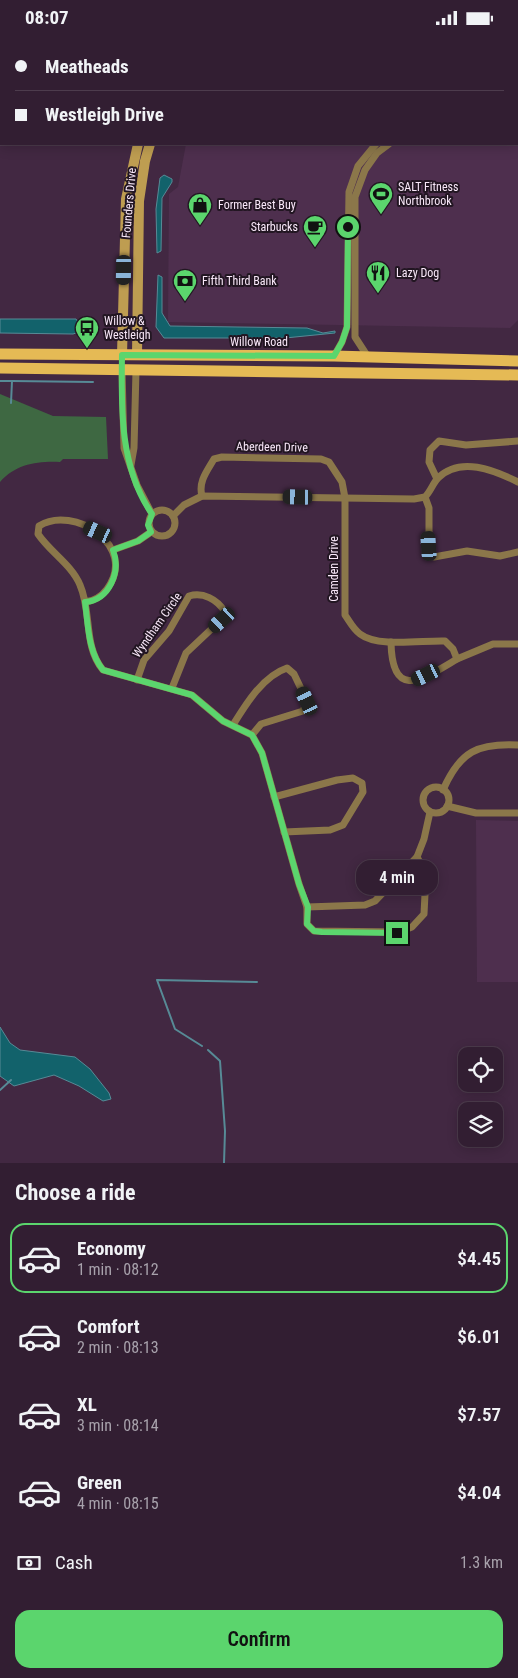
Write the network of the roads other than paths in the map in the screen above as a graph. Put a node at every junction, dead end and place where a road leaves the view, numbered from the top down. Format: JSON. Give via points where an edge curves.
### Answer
{"nodes":[{"id":1,"x":138,"y":145,"type":"edge"},
{"id":2,"x":150,"y":145,"type":"edge"},
{"id":3,"x":375,"y":145,"type":"edge"},
{"id":4,"x":388,"y":145,"type":"edge"},
{"id":5,"x":0,"y":355,"type":"edge"},
{"id":6,"x":122,"y":355,"type":"junction"},
{"id":7,"x":138,"y":355,"type":"junction"},
{"id":8,"x":334,"y":356,"type":"junction"},
{"id":9,"x":368,"y":357,"type":"junction"},
{"id":10,"x":518,"y":361,"type":"edge"},
{"id":11,"x":0,"y":368,"type":"edge"},
{"id":12,"x":122,"y":370,"type":"junction"},
{"id":13,"x":136,"y":370,"type":"junction"},
{"id":14,"x":518,"y":375,"type":"edge"},
{"id":15,"x":518,"y":441,"type":"edge"},
{"id":16,"x":131,"y":465,"type":"junction"},
{"id":17,"x":437,"y":479,"type":"junction"},
{"id":18,"x":518,"y":482,"type":"edge"},
{"id":19,"x":202,"y":496,"type":"junction"},
{"id":20,"x":424,"y":497,"type":"junction"},
{"id":21,"x":345,"y":498,"type":"junction"},
{"id":22,"x":152,"y":514,"type":"junction"},
{"id":23,"x":174,"y":516,"type":"junction"},
{"id":24,"x":151,"y":532,"type":"junction"},
{"id":25,"x":113,"y":550,"type":"junction"},
{"id":26,"x":518,"y":552,"type":"edge"},
{"id":27,"x":85,"y":602,"type":"junction"},
{"id":28,"x":391,"y":642,"type":"junction"},
{"id":29,"x":518,"y":644,"type":"edge"},
{"id":30,"x":457,"y":659,"type":"junction"},
{"id":31,"x":137,"y":680,"type":"junction"},
{"id":32,"x":172,"y":688,"type":"junction"},
{"id":33,"x":234,"y":725,"type":"junction"},
{"id":34,"x":252,"y":735,"type":"junction"},
{"id":35,"x":518,"y":745,"type":"edge"},
{"id":36,"x":443,"y":790,"type":"junction"},
{"id":37,"x":274,"y":797,"type":"junction"},
{"id":38,"x":447,"y":806,"type":"junction"},
{"id":39,"x":430,"y":812,"type":"junction"},
{"id":40,"x":518,"y":813,"type":"edge"},
{"id":41,"x":284,"y":832,"type":"junction"},
{"id":42,"x":417,"y":857,"type":"junction"},
{"id":43,"x":308,"y":907,"type":"junction"}],
"edges":[{"from":1,"to":6,"type":"main road","name":"Founders Drive","via":[[126,199]]},
{"from":2,"to":7,"type":"main road","name":"Founders Drive","via":[[139,201]]},
{"from":3,"to":8,"type":"street","via":[[358,166],[349,192],[347,327]]},
{"from":4,"to":9,"type":"street","via":[[377,153],[365,170],[356,197],[355,337]]},
{"from":5,"to":6,"type":"main road","name":"Willow Road"},
{"from":6,"to":7,"type":"main road","name":"Willow Road"},
{"from":6,"to":12,"type":"main road"},
{"from":7,"to":8,"type":"main road","name":"Willow Road"},
{"from":7,"to":13,"type":"main road"},
{"from":8,"to":9,"type":"main road","name":"Willow Road"},
{"from":9,"to":10,"type":"main road","name":"Willow Road"},
{"from":11,"to":12,"type":"main road"},
{"from":12,"to":13,"type":"main road"},
{"from":12,"to":16,"type":"street","via":[[124,448]]},
{"from":13,"to":14,"type":"main road"},
{"from":13,"to":16,"type":"street"},
{"from":15,"to":17,"type":"street","via":[[466,445],[439,441],[430,450],[429,462]]},
{"from":16,"to":22,"type":"street"},
{"from":17,"to":18,"type":"street","via":[[457,467],[480,467]]},
{"from":17,"to":20,"type":"street"},
{"from":19,"to":21,"type":"street"},
{"from":19,"to":21,"type":"street","name":"Aberdeen Drive","via":[[203,477],[214,459],[222,457],[321,459],[335,467]]},
{"from":19,"to":23,"type":"street","via":[[184,505]]},
{"from":20,"to":21,"type":"street"},
{"from":20,"to":26,"type":"street","via":[[429,508],[429,553],[434,557],[466,551],[500,556]]},
{"from":21,"to":28,"type":"street","name":"Camden Drive","via":[[346,615],[361,635]]},
{"from":22,"to":23,"type":"street","via":[[164,510]]},
{"from":22,"to":24,"type":"street","via":[[148,525]]},
{"from":23,"to":24,"type":"street","via":[[175,525],[171,533],[159,537]]},
{"from":24,"to":25,"type":"street","via":[[138,541]]},
{"from":25,"to":27,"type":"street","via":[[117,560],[115,578],[105,592],[93,601]]},
{"from":25,"to":27,"type":"street","via":[[98,532],[74,522],[47,521],[39,526],[38,534],[48,549],[78,580]]},
{"from":27,"to":31,"type":"street","via":[[96,661],[103,670]]},
{"from":28,"to":30,"type":"street","name":"Camden Drive","via":[[445,641]]},
{"from":28,"to":30,"type":"street","via":[[391,662],[397,675],[405,680],[414,681]]},
{"from":29,"to":30,"type":"street","via":[[493,644]]},
{"from":31,"to":32,"type":"street"},
{"from":31,"to":32,"type":"street","name":"Wyndham Circle","via":[[144,661],[169,631],[189,596],[198,594],[212,599],[225,612],[222,620],[186,653]]},
{"from":32,"to":33,"type":"street","via":[[192,695],[223,721]]},
{"from":33,"to":34,"type":"street"},
{"from":33,"to":34,"type":"street","via":[[255,693],[277,671],[287,668],[294,674],[307,701],[302,711],[261,724]]},
{"from":34,"to":37,"type":"street","via":[[262,753]]},
{"from":35,"to":36,"type":"street","via":[[493,744],[474,749],[461,761]]},
{"from":36,"to":38,"type":"street","via":[[449,799]]},
{"from":36,"to":39,"type":"street","via":[[431,788],[424,795],[423,804]]},
{"from":37,"to":41,"type":"street"},
{"from":37,"to":41,"type":"street","via":[[337,780],[353,778],[362,783],[363,792],[343,825],[330,830]]},
{"from":38,"to":39,"type":"street","via":[[440,813]]},
{"from":38,"to":40,"type":"street","via":[[476,813]]},
{"from":39,"to":42,"type":"street"},
{"from":41,"to":43,"type":"street"},
{"from":42,"to":43,"type":"street","via":[[375,901],[365,905]]},
{"from":42,"to":43,"type":"street","via":[[426,874],[424,914],[409,929],[399,933],[314,931],[307,924]]}]}
